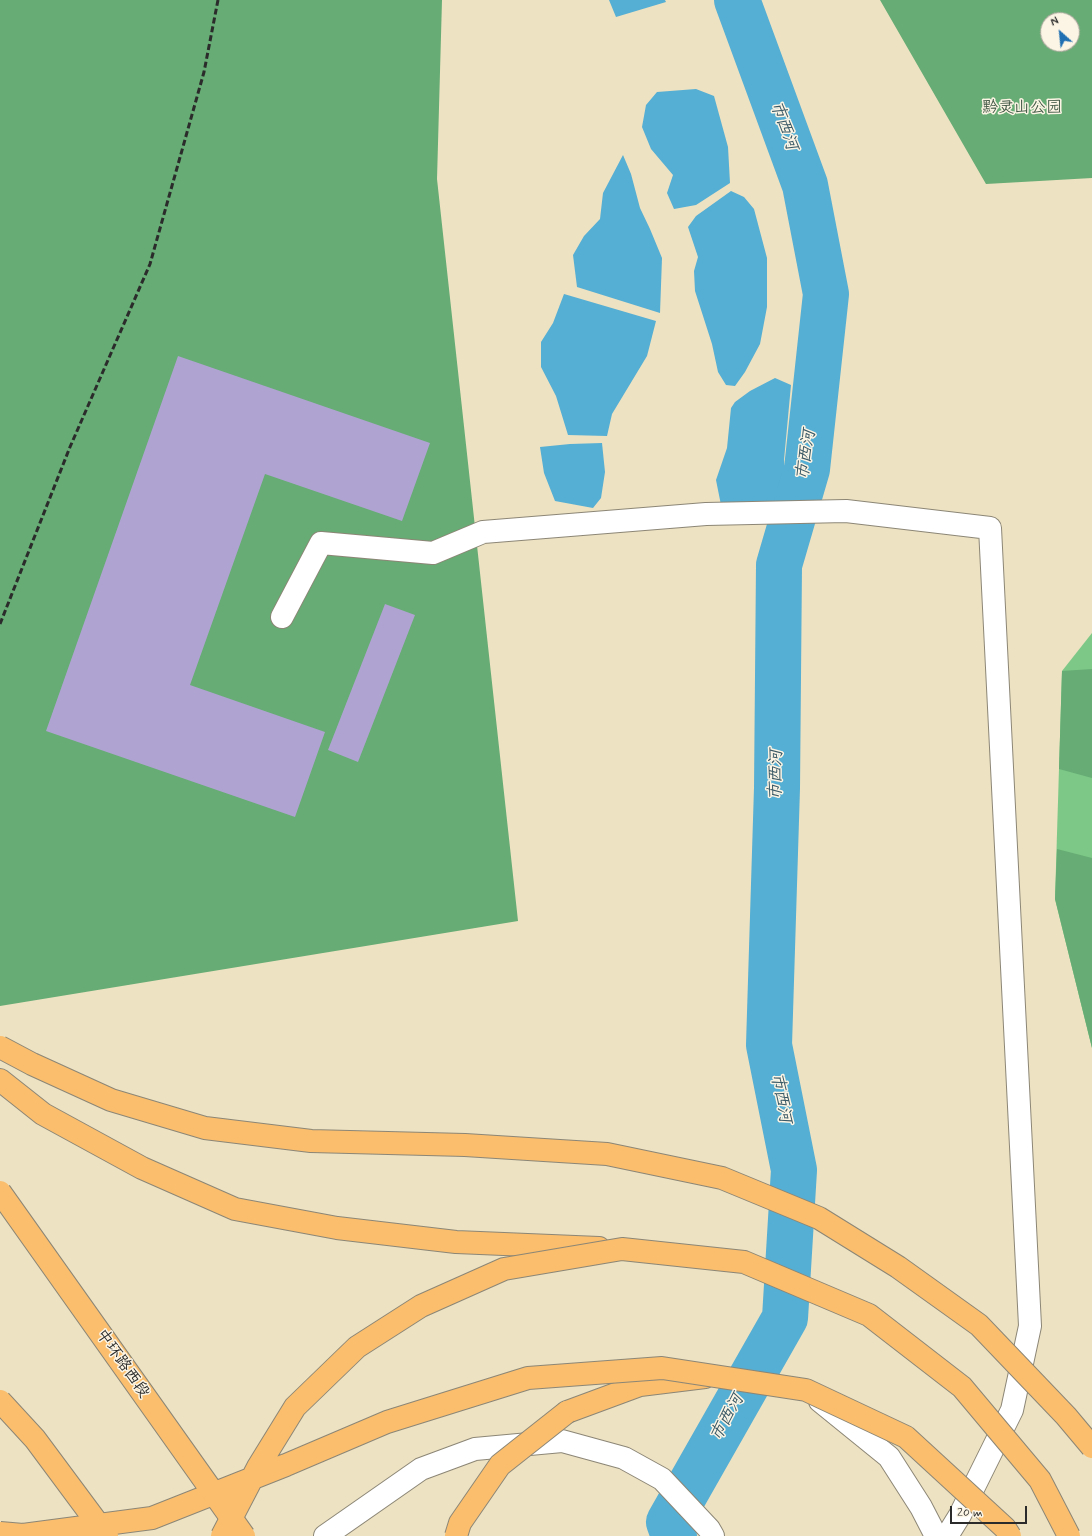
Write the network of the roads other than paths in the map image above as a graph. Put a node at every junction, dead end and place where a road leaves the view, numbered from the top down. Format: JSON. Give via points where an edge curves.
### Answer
{"nodes":[{"id":1,"x":282,"y":617,"type":"dead end"},
{"id":2,"x":0,"y":1047,"type":"edge"},
{"id":3,"x":0,"y":1080,"type":"edge"},
{"id":4,"x":0,"y":1192,"type":"edge"},
{"id":5,"x":622,"y":1249,"type":"junction"},
{"id":6,"x":714,"y":1376,"type":"junction"},
{"id":7,"x":806,"y":1390,"type":"junction"},
{"id":8,"x":0,"y":1401,"type":"edge"},
{"id":9,"x":1092,"y":1447,"type":"edge"},
{"id":10,"x":0,"y":1533,"type":"edge"},
{"id":11,"x":108,"y":1536,"type":"edge"},
{"id":12,"x":222,"y":1536,"type":"edge"},
{"id":13,"x":244,"y":1536,"type":"edge"},
{"id":14,"x":325,"y":1536,"type":"edge"},
{"id":15,"x":456,"y":1536,"type":"edge"},
{"id":16,"x":713,"y":1536,"type":"edge"},
{"id":17,"x":936,"y":1536,"type":"edge"},
{"id":18,"x":946,"y":1536,"type":"edge"},
{"id":19,"x":1010,"y":1536,"type":"edge"},
{"id":20,"x":1069,"y":1536,"type":"edge"}],
"edges":[{"from":1,"to":18,"type":"street","via":[[321,543],[433,553],[484,532],[706,514],[846,511],[990,528],[1030,1326],[1012,1410],[960,1515]]},
{"from":2,"to":9,"type":"main road","bridge":true,"via":[[111,1100],[205,1128],[311,1141],[465,1145],[607,1154],[722,1178],[819,1218],[898,1267],[979,1325]]},
{"from":3,"to":5,"type":"main road","bridge":true,"via":[[43,1114],[142,1168],[235,1208],[337,1228],[456,1242]]},
{"from":4,"to":13,"type":"main road","name":"中环路西段","bridge":true},
{"from":5,"to":12,"type":"main road","bridge":true,"via":[[504,1269],[422,1306],[357,1347],[296,1407],[258,1466]]},
{"from":5,"to":20,"type":"main road","bridge":true,"via":[[744,1262],[869,1315],[962,1387],[1040,1480]]},
{"from":6,"to":7,"type":"main road","bridge":true},
{"from":6,"to":10,"type":"main road","bridge":true,"via":[[662,1368],[528,1378],[387,1422],[152,1518],[23,1535]]},
{"from":6,"to":15,"type":"main road","bridge":true,"via":[[640,1385],[567,1412],[500,1465],[460,1523]]},
{"from":7,"to":17,"type":"street","bridge":true,"via":[[889,1458],[921,1507]]},
{"from":7,"to":19,"type":"main road","bridge":true,"via":[[906,1437],[1005,1528]]},
{"from":8,"to":11,"type":"main road","bridge":true,"via":[[34,1439]]},
{"from":14,"to":16,"type":"street","bridge":true,"via":[[421,1469],[475,1449],[562,1441],[624,1458],[662,1479]]}]}
